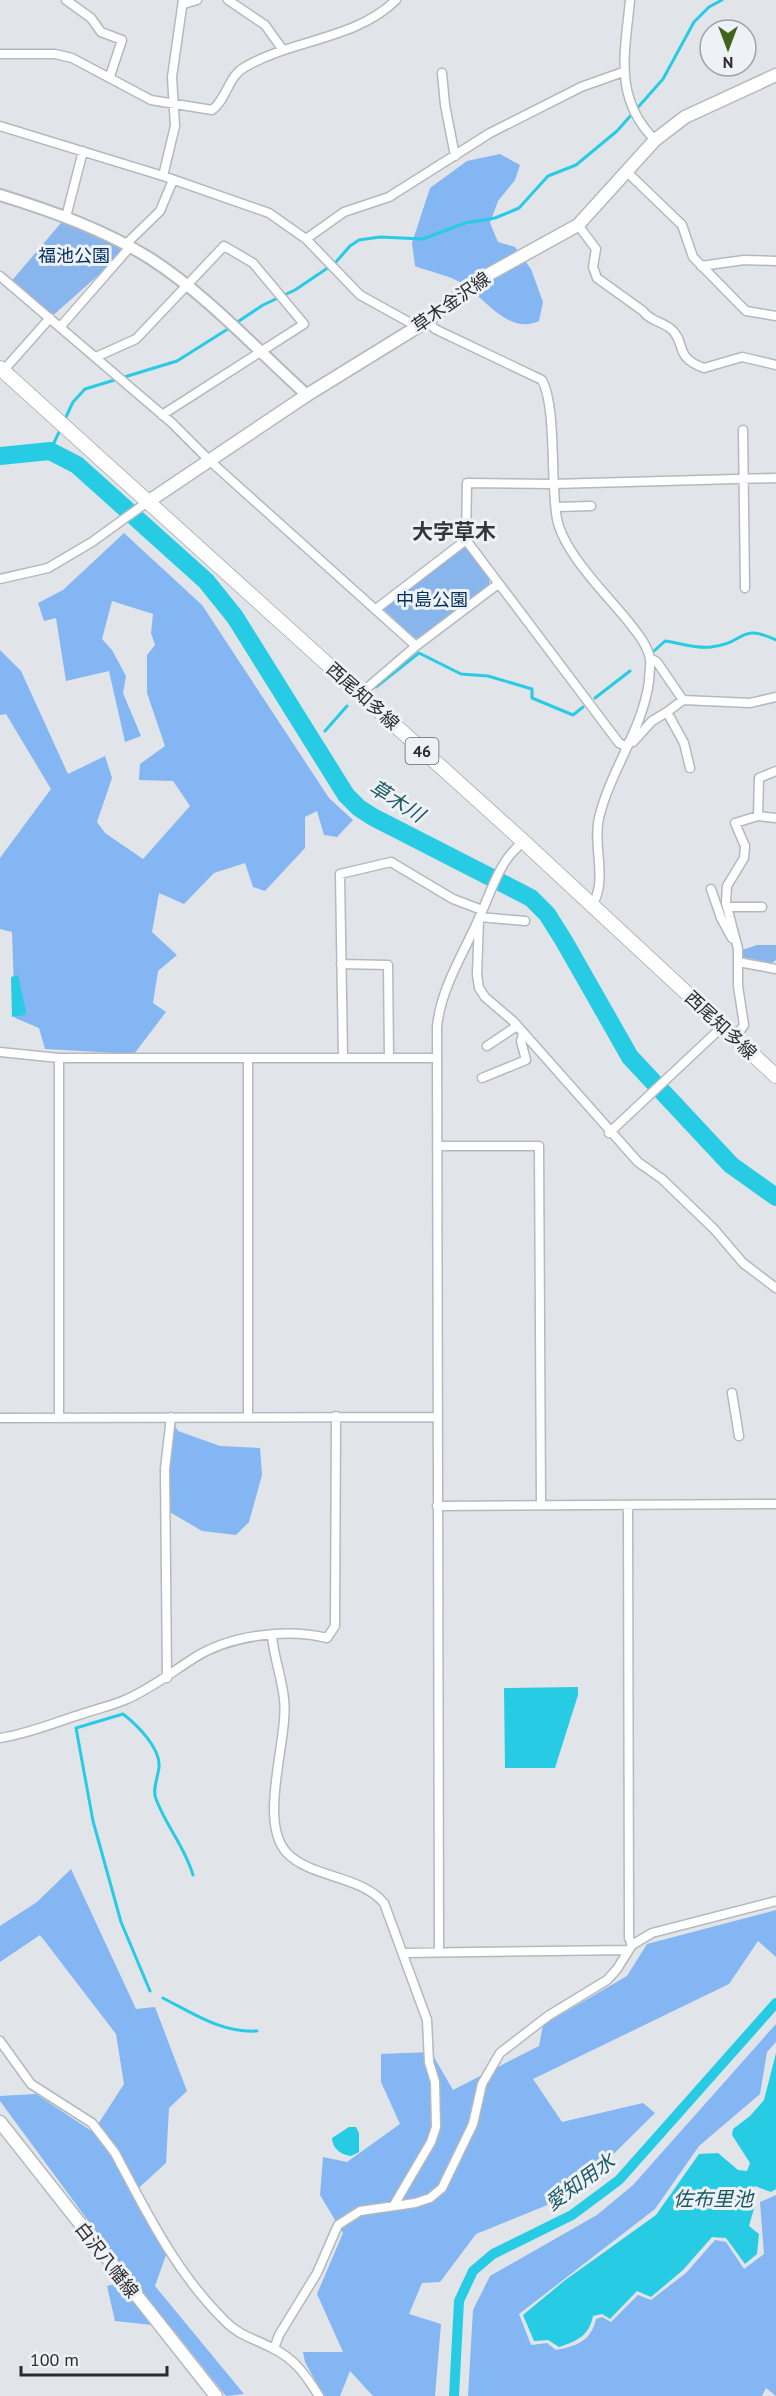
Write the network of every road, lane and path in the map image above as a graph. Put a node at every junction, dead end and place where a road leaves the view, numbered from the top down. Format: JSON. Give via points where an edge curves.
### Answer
{"nodes":[{"id":1,"x":66,"y":0,"type":"edge"},
{"id":2,"x":198,"y":0,"type":"edge"},
{"id":3,"x":228,"y":0,"type":"edge"},
{"id":4,"x":396,"y":0,"type":"edge"},
{"id":5,"x":630,"y":0,"type":"edge"},
{"id":6,"x":184,"y":2,"type":"edge"},
{"id":7,"x":283,"y":50,"type":"junction"},
{"id":8,"x":0,"y":54,"type":"edge"},
{"id":9,"x":623,"y":72,"type":"junction"},
{"id":10,"x":442,"y":73,"type":"dead end"},
{"id":11,"x":776,"y":75,"type":"edge"},
{"id":12,"x":110,"y":76,"type":"junction"},
{"id":13,"x":173,"y":105,"type":"junction"},
{"id":14,"x":0,"y":126,"type":"edge"},
{"id":15,"x":655,"y":140,"type":"junction"},
{"id":16,"x":83,"y":151,"type":"junction"},
{"id":17,"x":455,"y":156,"type":"junction"},
{"id":18,"x":627,"y":172,"type":"junction"},
{"id":19,"x":163,"y":176,"type":"junction"},
{"id":20,"x":173,"y":180,"type":"junction"},
{"id":21,"x":0,"y":195,"type":"edge"},
{"id":22,"x":66,"y":217,"type":"junction"},
{"id":23,"x":578,"y":225,"type":"junction"},
{"id":24,"x":306,"y":239,"type":"junction"},
{"id":25,"x":128,"y":246,"type":"junction"},
{"id":26,"x":776,"y":261,"type":"edge"},
{"id":27,"x":701,"y":266,"type":"junction"},
{"id":28,"x":0,"y":276,"type":"edge"},
{"id":29,"x":187,"y":286,"type":"junction"},
{"id":30,"x":776,"y":315,"type":"edge"},
{"id":31,"x":50,"y":318,"type":"junction"},
{"id":32,"x":422,"y":323,"type":"junction"},
{"id":33,"x":61,"y":326,"type":"junction"},
{"id":34,"x":261,"y":353,"type":"junction"},
{"id":35,"x":96,"y":357,"type":"junction"},
{"id":36,"x":776,"y":365,"type":"edge"},
{"id":37,"x":2,"y":370,"type":"edge"},
{"id":38,"x":307,"y":395,"type":"junction"},
{"id":39,"x":162,"y":415,"type":"junction"},
{"id":40,"x":743,"y":430,"type":"dead end"},
{"id":41,"x":210,"y":461,"type":"junction"},
{"id":42,"x":745,"y":478,"type":"junction"},
{"id":43,"x":776,"y":478,"type":"edge"},
{"id":44,"x":553,"y":484,"type":"junction"},
{"id":45,"x":141,"y":506,"type":"junction"},
{"id":46,"x":591,"y":506,"type":"dead end"},
{"id":47,"x":557,"y":507,"type":"junction"},
{"id":48,"x":466,"y":540,"type":"junction"},
{"id":49,"x":0,"y":579,"type":"edge"},
{"id":50,"x":498,"y":584,"type":"junction"},
{"id":51,"x":746,"y":588,"type":"dead end"},
{"id":52,"x":376,"y":609,"type":"junction"},
{"id":53,"x":416,"y":646,"type":"junction"},
{"id":54,"x":650,"y":658,"type":"junction"},
{"id":55,"x":360,"y":694,"type":"junction"},
{"id":56,"x":776,"y":697,"type":"edge"},
{"id":57,"x":683,"y":700,"type":"junction"},
{"id":58,"x":667,"y":712,"type":"junction"},
{"id":59,"x":628,"y":745,"type":"junction"},
{"id":60,"x":690,"y":768,"type":"dead end"},
{"id":61,"x":776,"y":771,"type":"edge"},
{"id":62,"x":758,"y":816,"type":"junction"},
{"id":63,"x":776,"y":818,"type":"edge"},
{"id":64,"x":524,"y":842,"type":"junction"},
{"id":65,"x":711,"y":889,"type":"dead end"},
{"id":66,"x":591,"y":907,"type":"junction"},
{"id":67,"x":727,"y":907,"type":"junction"},
{"id":68,"x":762,"y":907,"type":"dead end"},
{"id":69,"x":480,"y":915,"type":"junction"},
{"id":70,"x":525,"y":921,"type":"dead end"},
{"id":71,"x":735,"y":938,"type":"junction"},
{"id":72,"x":738,"y":962,"type":"junction"},
{"id":73,"x":341,"y":964,"type":"junction"},
{"id":74,"x":776,"y":969,"type":"edge"},
{"id":75,"x":517,"y":1026,"type":"junction"},
{"id":76,"x":723,"y":1026,"type":"junction"},
{"id":77,"x":523,"y":1034,"type":"junction"},
{"id":78,"x":735,"y":1038,"type":"junction"},
{"id":79,"x":487,"y":1046,"type":"dead end"},
{"id":80,"x":0,"y":1052,"type":"edge"},
{"id":81,"x":59,"y":1058,"type":"junction"},
{"id":82,"x":248,"y":1058,"type":"junction"},
{"id":83,"x":343,"y":1058,"type":"junction"},
{"id":84,"x":389,"y":1058,"type":"junction"},
{"id":85,"x":437,"y":1058,"type":"junction"},
{"id":86,"x":776,"y":1076,"type":"edge"},
{"id":87,"x":482,"y":1078,"type":"dead end"},
{"id":88,"x":609,"y":1133,"type":"junction"},
{"id":89,"x":437,"y":1146,"type":"junction"},
{"id":90,"x":776,"y":1288,"type":"edge"},
{"id":91,"x":732,"y":1394,"type":"dead end"},
{"id":92,"x":336,"y":1416,"type":"junction"},
{"id":93,"x":171,"y":1417,"type":"junction"},
{"id":94,"x":438,"y":1417,"type":"junction"},
{"id":95,"x":0,"y":1418,"type":"edge"},
{"id":96,"x":59,"y":1418,"type":"junction"},
{"id":97,"x":248,"y":1418,"type":"junction"},
{"id":98,"x":739,"y":1436,"type":"dead end"},
{"id":99,"x":541,"y":1504,"type":"junction"},
{"id":100,"x":776,"y":1504,"type":"edge"},
{"id":101,"x":628,"y":1505,"type":"junction"},
{"id":102,"x":437,"y":1506,"type":"junction"},
{"id":103,"x":272,"y":1636,"type":"junction"},
{"id":104,"x":167,"y":1678,"type":"junction"},
{"id":105,"x":0,"y":1738,"type":"edge"},
{"id":106,"x":776,"y":1901,"type":"edge"},
{"id":107,"x":630,"y":1947,"type":"junction"},
{"id":108,"x":439,"y":1951,"type":"junction"},
{"id":109,"x":403,"y":1953,"type":"junction"},
{"id":110,"x":0,"y":2042,"type":"edge"},
{"id":111,"x":0,"y":2122,"type":"edge"},
{"id":112,"x":394,"y":2205,"type":"junction"},
{"id":113,"x":274,"y":2349,"type":"junction"},
{"id":114,"x":216,"y":2396,"type":"edge"},
{"id":115,"x":319,"y":2396,"type":"edge"}],
"edges":[{"from":1,"to":12,"type":"street","via":[[91,18],[101,32],[122,40]]},
{"from":2,"to":6,"type":"street"},
{"from":3,"to":7,"type":"street","via":[[265,25]]},
{"from":4,"to":7,"type":"street","via":[[371,21]]},
{"from":5,"to":9,"type":"street"},
{"from":6,"to":13,"type":"street","via":[[172,77]]},
{"from":7,"to":13,"type":"street","via":[[242,68],[222,103],[212,110]]},
{"from":8,"to":12,"type":"street","via":[[55,54]]},
{"from":9,"to":15,"type":"street","via":[[638,116]]},
{"from":9,"to":17,"type":"street","via":[[580,87],[490,133]]},
{"from":10,"to":17,"type":"street"},
{"from":11,"to":15,"type":"main road","name":"草木金沢線","via":[[685,117]]},
{"from":12,"to":13,"type":"street","via":[[151,100]]},
{"from":13,"to":19,"type":"street","via":[[175,126]]},
{"from":14,"to":16,"type":"street"},
{"from":15,"to":18,"type":"main road","name":"草木金沢線"},
{"from":16,"to":19,"type":"street"},
{"from":16,"to":22,"type":"street"},
{"from":17,"to":24,"type":"street","via":[[389,197],[344,212]]},
{"from":18,"to":23,"type":"main road","name":"草木金沢線"},
{"from":18,"to":27,"type":"street","via":[[682,225],[693,257]]},
{"from":19,"to":20,"type":"street"},
{"from":20,"to":24,"type":"street","via":[[269,213]]},
{"from":20,"to":25,"type":"street","via":[[160,211]]},
{"from":21,"to":22,"type":"street"},
{"from":22,"to":25,"type":"street"},
{"from":23,"to":32,"type":"main road","name":"草木金沢線","via":[[482,278]]},
{"from":23,"to":36,"type":"street","via":[[596,249],[593,267],[601,284],[643,311],[646,317],[670,328],[681,353],[690,362],[704,368],[742,357]]},
{"from":24,"to":32,"type":"street","via":[[360,296]]},
{"from":25,"to":29,"type":"street"},
{"from":25,"to":33,"type":"street"},
{"from":26,"to":27,"type":"street","via":[[744,260]]},
{"from":27,"to":30,"type":"street","via":[[746,311]]},
{"from":28,"to":31,"type":"street"},
{"from":29,"to":34,"type":"street"},
{"from":29,"to":34,"type":"street","via":[[224,246],[253,263],[304,324]]},
{"from":29,"to":35,"type":"street","via":[[136,339]]},
{"from":31,"to":33,"type":"street"},
{"from":31,"to":37,"type":"street"},
{"from":32,"to":38,"type":"main road","name":"草木金沢線"},
{"from":32,"to":44,"type":"street","via":[[542,380],[547,395]]},
{"from":33,"to":35,"type":"street"},
{"from":34,"to":38,"type":"street"},
{"from":34,"to":39,"type":"street"},
{"from":35,"to":39,"type":"street"},
{"from":37,"to":45,"type":"main road","name":"西尾知多線","number":"46","via":[[66,428]]},
{"from":38,"to":41,"type":"main road","name":"草木金沢線"},
{"from":39,"to":41,"type":"street"},
{"from":40,"to":42,"type":"street"},
{"from":41,"to":45,"type":"main road","name":"草木金沢線"},
{"from":41,"to":52,"type":"street"},
{"from":42,"to":43,"type":"street"},
{"from":42,"to":44,"type":"street"},
{"from":42,"to":51,"type":"street"},
{"from":44,"to":47,"type":"street"},
{"from":44,"to":48,"type":"street","via":[[467,483]]},
{"from":45,"to":49,"type":"street","via":[[48,568]]},
{"from":45,"to":55,"type":"main road","name":"西尾知多線","number":"46"},
{"from":46,"to":47,"type":"street"},
{"from":47,"to":54,"type":"street","via":[[557,519],[569,545],[639,635]]},
{"from":48,"to":50,"type":"street"},
{"from":48,"to":52,"type":"street"},
{"from":50,"to":53,"type":"street"},
{"from":50,"to":59,"type":"street","via":[[619,743]]},
{"from":52,"to":53,"type":"street"},
{"from":53,"to":55,"type":"street"},
{"from":54,"to":57,"type":"street","via":[[657,662]]},
{"from":54,"to":59,"type":"street","via":[[646,694]]},
{"from":55,"to":64,"type":"main road","name":"西尾知多線","number":"46"},
{"from":56,"to":57,"type":"street","via":[[750,703]]},
{"from":57,"to":58,"type":"street"},
{"from":58,"to":59,"type":"street"},
{"from":58,"to":60,"type":"street","via":[[684,743]]},
{"from":59,"to":66,"type":"street","via":[[599,816],[595,838],[600,883]]},
{"from":61,"to":62,"type":"street","via":[[759,778]]},
{"from":62,"to":63,"type":"street"},
{"from":62,"to":67,"type":"street","via":[[735,823],[745,846],[744,858],[727,886]]},
{"from":64,"to":66,"type":"main road","name":"西尾知多線","number":"46"},
{"from":64,"to":69,"type":"street","via":[[514,848]]},
{"from":65,"to":71,"type":"street","via":[[725,928]]},
{"from":66,"to":76,"type":"main road","name":"西尾知多線","number":"46"},
{"from":67,"to":68,"type":"street"},
{"from":67,"to":71,"type":"street"},
{"from":69,"to":70,"type":"street"},
{"from":69,"to":73,"type":"street","via":[[391,862],[340,874]]},
{"from":69,"to":75,"type":"street","via":[[479,988]]},
{"from":69,"to":85,"type":"street","via":[[439,1008]]},
{"from":71,"to":72,"type":"street"},
{"from":72,"to":74,"type":"street"},
{"from":72,"to":78,"type":"street","via":[[744,1025]]},
{"from":73,"to":83,"type":"street"},
{"from":73,"to":84,"type":"street","via":[[388,965]]},
{"from":75,"to":77,"type":"street"},
{"from":75,"to":79,"type":"street"},
{"from":76,"to":78,"type":"main road","name":"西尾知多線","number":"46"},
{"from":76,"to":88,"type":"street"},
{"from":77,"to":87,"type":"street","via":[[526,1060]]},
{"from":77,"to":88,"type":"street"},
{"from":78,"to":86,"type":"main road","name":"西尾知多線","number":"46"},
{"from":80,"to":81,"type":"street"},
{"from":81,"to":82,"type":"street"},
{"from":81,"to":96,"type":"street"},
{"from":82,"to":83,"type":"street"},
{"from":82,"to":97,"type":"street"},
{"from":83,"to":84,"type":"street"},
{"from":84,"to":85,"type":"street"},
{"from":85,"to":89,"type":"street"},
{"from":88,"to":90,"type":"street","via":[[714,1229],[743,1263]]},
{"from":89,"to":94,"type":"street"},
{"from":89,"to":99,"type":"street","via":[[539,1146]]},
{"from":91,"to":98,"type":"street"},
{"from":92,"to":94,"type":"street"},
{"from":92,"to":97,"type":"street"},
{"from":92,"to":103,"type":"street","via":[[334,1626],[327,1638],[303,1632]]},
{"from":93,"to":96,"type":"street"},
{"from":93,"to":97,"type":"street"},
{"from":93,"to":104,"type":"street","via":[[165,1469]]},
{"from":94,"to":102,"type":"street"},
{"from":95,"to":96,"type":"street"},
{"from":99,"to":101,"type":"street"},
{"from":99,"to":102,"type":"street"},
{"from":100,"to":101,"type":"street"},
{"from":101,"to":107,"type":"street"},
{"from":102,"to":108,"type":"street"},
{"from":103,"to":104,"type":"street","via":[[225,1644],[195,1657]]},
{"from":103,"to":109,"type":"street","via":[[284,1700],[276,1795],[276,1832],[280,1843],[296,1859],[379,1897],[390,1913]]},
{"from":104,"to":105,"type":"street","via":[[127,1699],[21,1735]]},
{"from":106,"to":107,"type":"street","via":[[665,1928]]},
{"from":107,"to":108,"type":"street"},
{"from":107,"to":112,"type":"street","via":[[607,1980],[548,2016],[500,2053],[482,2084],[473,2124],[442,2188],[430,2198]]},
{"from":108,"to":109,"type":"street"},
{"from":109,"to":112,"type":"street","via":[[427,2020],[436,2127]]},
{"from":110,"to":113,"type":"street","via":[[32,2085],[81,2115],[104,2138],[175,2261],[198,2293],[238,2332]]},
{"from":111,"to":114,"type":"main road","name":"白沢八幡線"},
{"from":112,"to":113,"type":"street","via":[[360,2211],[338,2225],[314,2279]]},
{"from":113,"to":115,"type":"street","via":[[303,2371]]}]}
